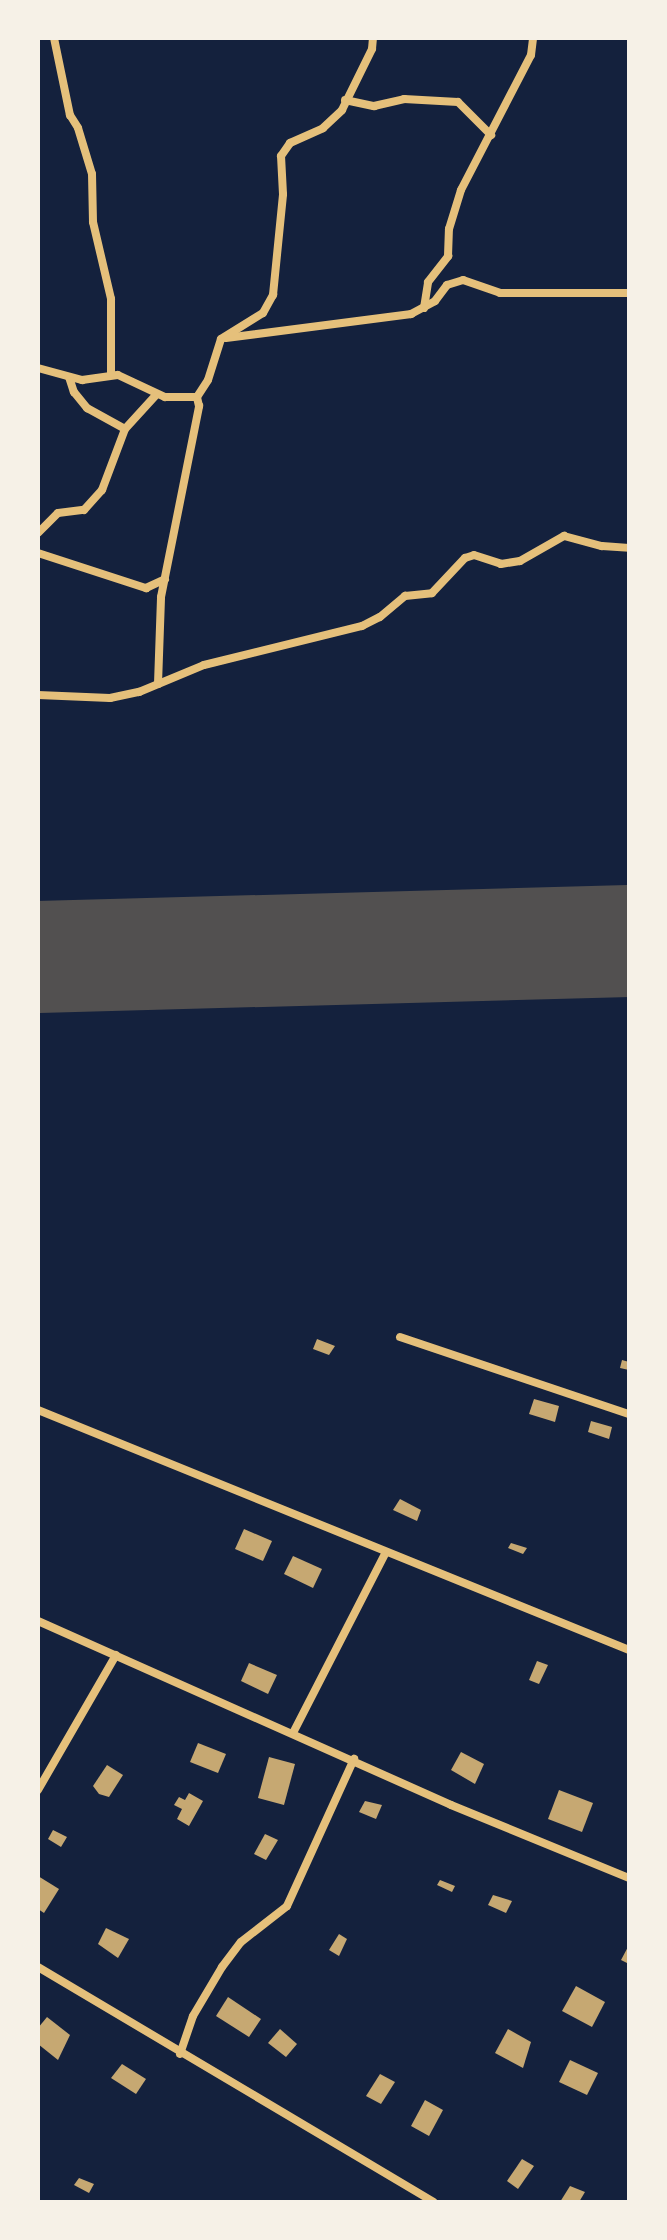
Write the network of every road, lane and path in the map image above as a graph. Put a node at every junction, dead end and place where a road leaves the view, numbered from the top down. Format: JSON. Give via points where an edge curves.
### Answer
{"nodes":[{"id":1,"x":54,"y":38,"type":"edge"},
{"id":2,"x":373,"y":38,"type":"edge"},
{"id":3,"x":533,"y":38,"type":"edge"},
{"id":4,"x":345,"y":100,"type":"junction"},
{"id":5,"x":491,"y":135,"type":"junction"},
{"id":6,"x":629,"y":293,"type":"edge"},
{"id":7,"x":424,"y":308,"type":"junction"},
{"id":8,"x":221,"y":339,"type":"junction"},
{"id":9,"x":38,"y":368,"type":"edge"},
{"id":10,"x":111,"y":375,"type":"junction"},
{"id":11,"x":69,"y":377,"type":"junction"},
{"id":12,"x":157,"y":394,"type":"junction"},
{"id":13,"x":197,"y":397,"type":"junction"},
{"id":14,"x":125,"y":429,"type":"junction"},
{"id":15,"x":38,"y":533,"type":"edge"},
{"id":16,"x":629,"y":548,"type":"edge"},
{"id":17,"x":38,"y":553,"type":"edge"},
{"id":18,"x":166,"y":577,"type":"junction"},
{"id":19,"x":146,"y":588,"type":"junction"},
{"id":20,"x":161,"y":597,"type":"junction"},
{"id":21,"x":158,"y":684,"type":"junction"},
{"id":22,"x":38,"y":695,"type":"edge"},
{"id":23,"x":400,"y":1337,"type":"dead end"},
{"id":24,"x":38,"y":1410,"type":"edge"},
{"id":25,"x":629,"y":1414,"type":"edge"},
{"id":26,"x":386,"y":1552,"type":"junction"},
{"id":27,"x":38,"y":1621,"type":"edge"},
{"id":28,"x":629,"y":1650,"type":"edge"},
{"id":29,"x":116,"y":1655,"type":"junction"},
{"id":30,"x":293,"y":1733,"type":"junction"},
{"id":31,"x":354,"y":1759,"type":"junction"},
{"id":32,"x":38,"y":1790,"type":"edge"},
{"id":33,"x":629,"y":1878,"type":"edge"},
{"id":34,"x":38,"y":1967,"type":"edge"},
{"id":35,"x":180,"y":2054,"type":"junction"},
{"id":36,"x":433,"y":2202,"type":"edge"}],
"edges":[{"from":1,"to":10,"type":"street","via":[[70,115],[92,174],[93,222],[111,299]]},
{"from":2,"to":4,"type":"street"},
{"from":3,"to":5,"type":"street","via":[[531,55]]},
{"from":4,"to":5,"type":"street","via":[[374,106],[404,99],[458,102]]},
{"from":4,"to":8,"type":"street","via":[[333,121],[290,143],[281,156],[283,194],[273,295],[263,313]]},
{"from":5,"to":7,"type":"street","via":[[461,190],[448,233],[448,256],[428,282]]},
{"from":6,"to":7,"type":"street","via":[[500,293],[463,280],[447,285]]},
{"from":7,"to":8,"type":"street","via":[[287,333]]},
{"from":8,"to":13,"type":"street"},
{"from":9,"to":11,"type":"street"},
{"from":10,"to":11,"type":"street"},
{"from":10,"to":12,"type":"street"},
{"from":11,"to":14,"type":"street","via":[[87,408]]},
{"from":12,"to":13,"type":"street"},
{"from":12,"to":14,"type":"street"},
{"from":13,"to":18,"type":"street"},
{"from":14,"to":15,"type":"street","via":[[102,490],[84,510],[58,513]]},
{"from":16,"to":21,"type":"street","via":[[564,536],[520,561],[501,564],[474,555],[432,593],[396,600],[372,622],[204,665]]},
{"from":17,"to":19,"type":"street"},
{"from":18,"to":19,"type":"street"},
{"from":18,"to":20,"type":"street"},
{"from":19,"to":20,"type":"street"},
{"from":20,"to":21,"type":"street"},
{"from":21,"to":22,"type":"street","via":[[110,698]]},
{"from":23,"to":25,"type":"street"},
{"from":24,"to":26,"type":"street"},
{"from":26,"to":28,"type":"street"},
{"from":26,"to":30,"type":"street"},
{"from":27,"to":29,"type":"street"},
{"from":29,"to":30,"type":"street"},
{"from":29,"to":32,"type":"street"},
{"from":30,"to":31,"type":"street"},
{"from":31,"to":33,"type":"street"},
{"from":31,"to":35,"type":"street","via":[[287,1906],[241,1942],[222,1967],[193,2016]]},
{"from":34,"to":35,"type":"street"},
{"from":35,"to":36,"type":"street"}]}
